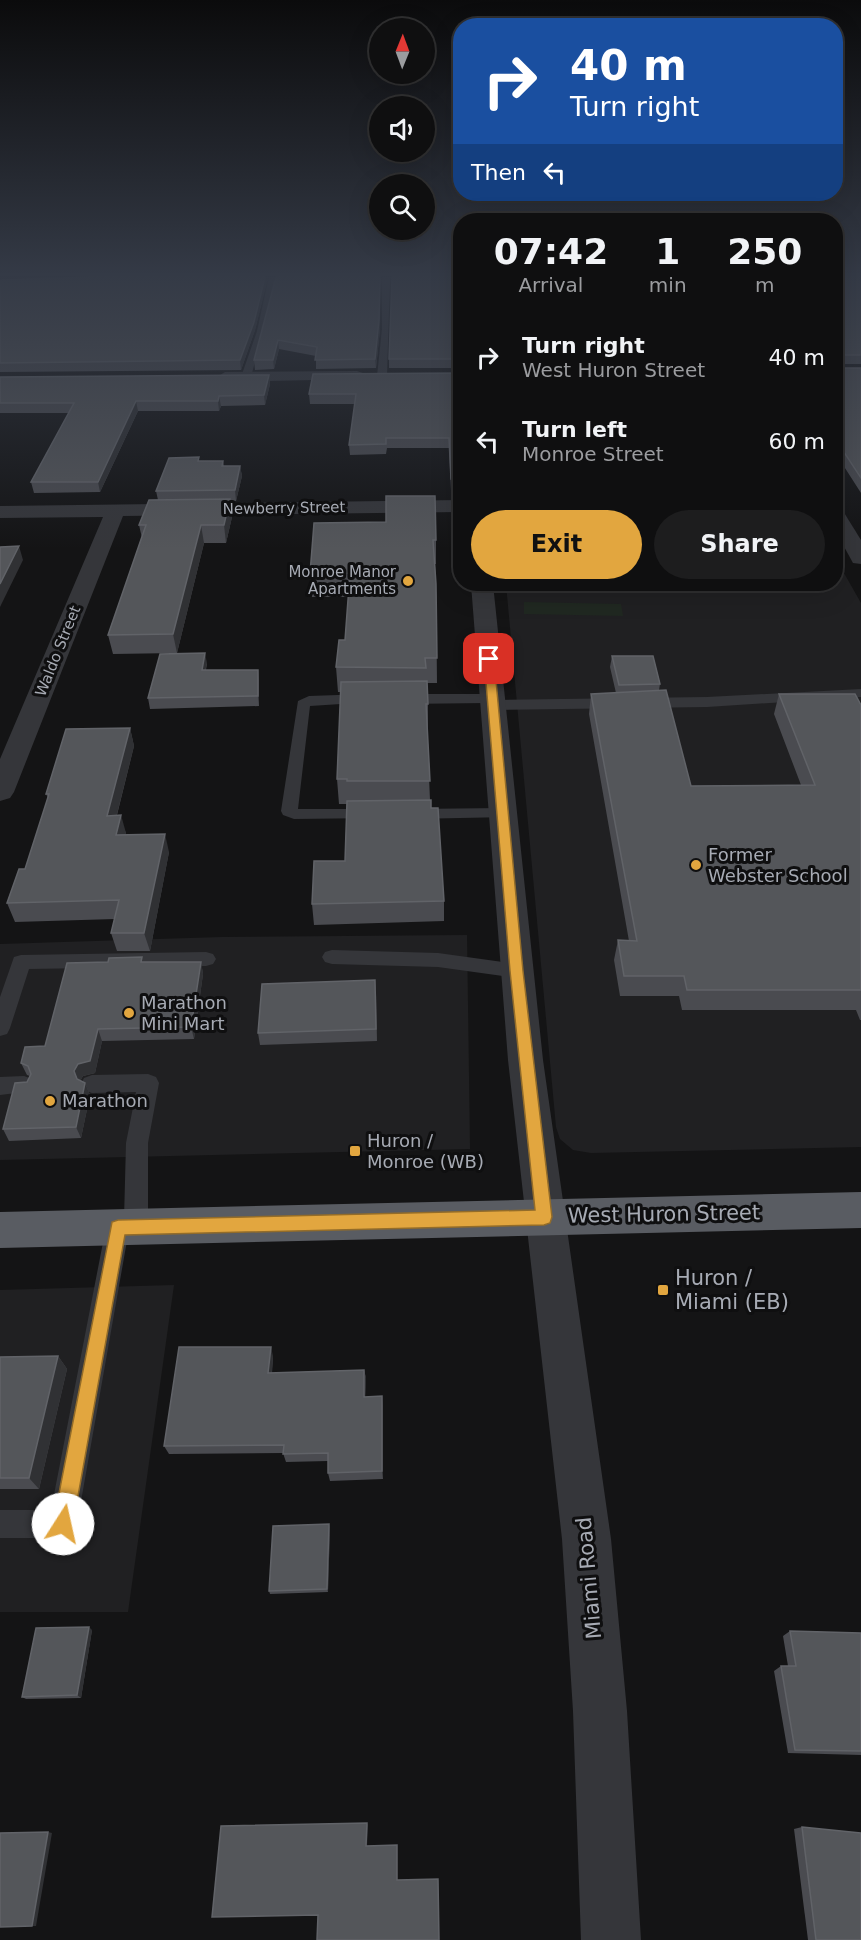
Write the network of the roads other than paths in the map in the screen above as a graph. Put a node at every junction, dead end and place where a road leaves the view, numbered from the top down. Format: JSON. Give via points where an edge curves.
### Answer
{"nodes":[{"id":1,"x":249,"y":368,"type":"edge"},
{"id":2,"x":387,"y":368,"type":"edge"},
{"id":3,"x":388,"y":376,"type":"joint"},
{"id":4,"x":246,"y":377,"type":"junction"},
{"id":5,"x":211,"y":378,"type":"edge"},
{"id":6,"x":453,"y":506,"type":"edge"},
{"id":7,"x":116,"y":510,"type":"junction"},
{"id":8,"x":0,"y":512,"type":"edge"},
{"id":9,"x":843,"y":527,"type":"edge"},
{"id":10,"x":861,"y":558,"type":"edge"},
{"id":11,"x":483,"y":591,"type":"edge"},
{"id":12,"x":861,"y":693,"type":"edge"},
{"id":13,"x":492,"y":701,"type":"junction"},
{"id":14,"x":0,"y":792,"type":"edge"},
{"id":15,"x":502,"y":813,"type":"junction"},
{"id":16,"x":332,"y":957,"type":"dead end"},
{"id":17,"x":206,"y":959,"type":"dead end"},
{"id":18,"x":517,"y":971,"type":"junction"},
{"id":19,"x":0,"y":1028,"type":"edge"},
{"id":20,"x":92,"y":1084,"type":"dead end"},
{"id":21,"x":24,"y":1085,"type":"edge"},
{"id":22,"x":0,"y":1086,"type":"edge"},
{"id":23,"x":861,"y":1210,"type":"edge"},
{"id":24,"x":544,"y":1217,"type":"junction"},
{"id":25,"x":127,"y":1227,"type":"junction"},
{"id":26,"x":0,"y":1230,"type":"edge"},
{"id":27,"x":0,"y":1524,"type":"edge"},
{"id":28,"x":611,"y":1940,"type":"edge"}],
"edges":[{"from":1,"to":4,"type":"lane"},
{"from":2,"to":3,"type":"lane"},
{"from":3,"to":4,"type":"street"},
{"from":4,"to":5,"type":"street"},
{"from":6,"to":7,"type":"street","name":"Newberry Street"},
{"from":7,"to":8,"type":"street","name":"Newberry Street"},
{"from":7,"to":14,"type":"street","name":"Waldo Street"},
{"from":9,"to":10,"type":"street"},
{"from":11,"to":13,"type":"street","name":"Miami Road"},
{"from":12,"to":13,"type":"lane","via":[[707,702]]},
{"from":13,"to":15,"type":"street","name":"Miami Road"},
{"from":13,"to":15,"type":"lane","via":[[362,699],[303,704],[289,811]]},
{"from":15,"to":18,"type":"street","name":"Miami Road"},
{"from":16,"to":18,"type":"lane","via":[[438,960]]},
{"from":17,"to":19,"type":"lane","via":[[21,962]]},
{"from":18,"to":24,"type":"street","name":"Miami Road"},
{"from":20,"to":25,"type":"lane","via":[[148,1083]]},
{"from":21,"to":22,"type":"lane"},
{"from":23,"to":24,"type":"highway","name":"West Huron Street"},
{"from":24,"to":25,"type":"highway","name":"West Huron Street"},
{"from":24,"to":28,"type":"street","name":"Miami Road","via":[[591,1584],[608,1833]]},
{"from":25,"to":26,"type":"highway","name":"West Huron Street"},
{"from":25,"to":27,"type":"lane","via":[[63,1524]]}]}
